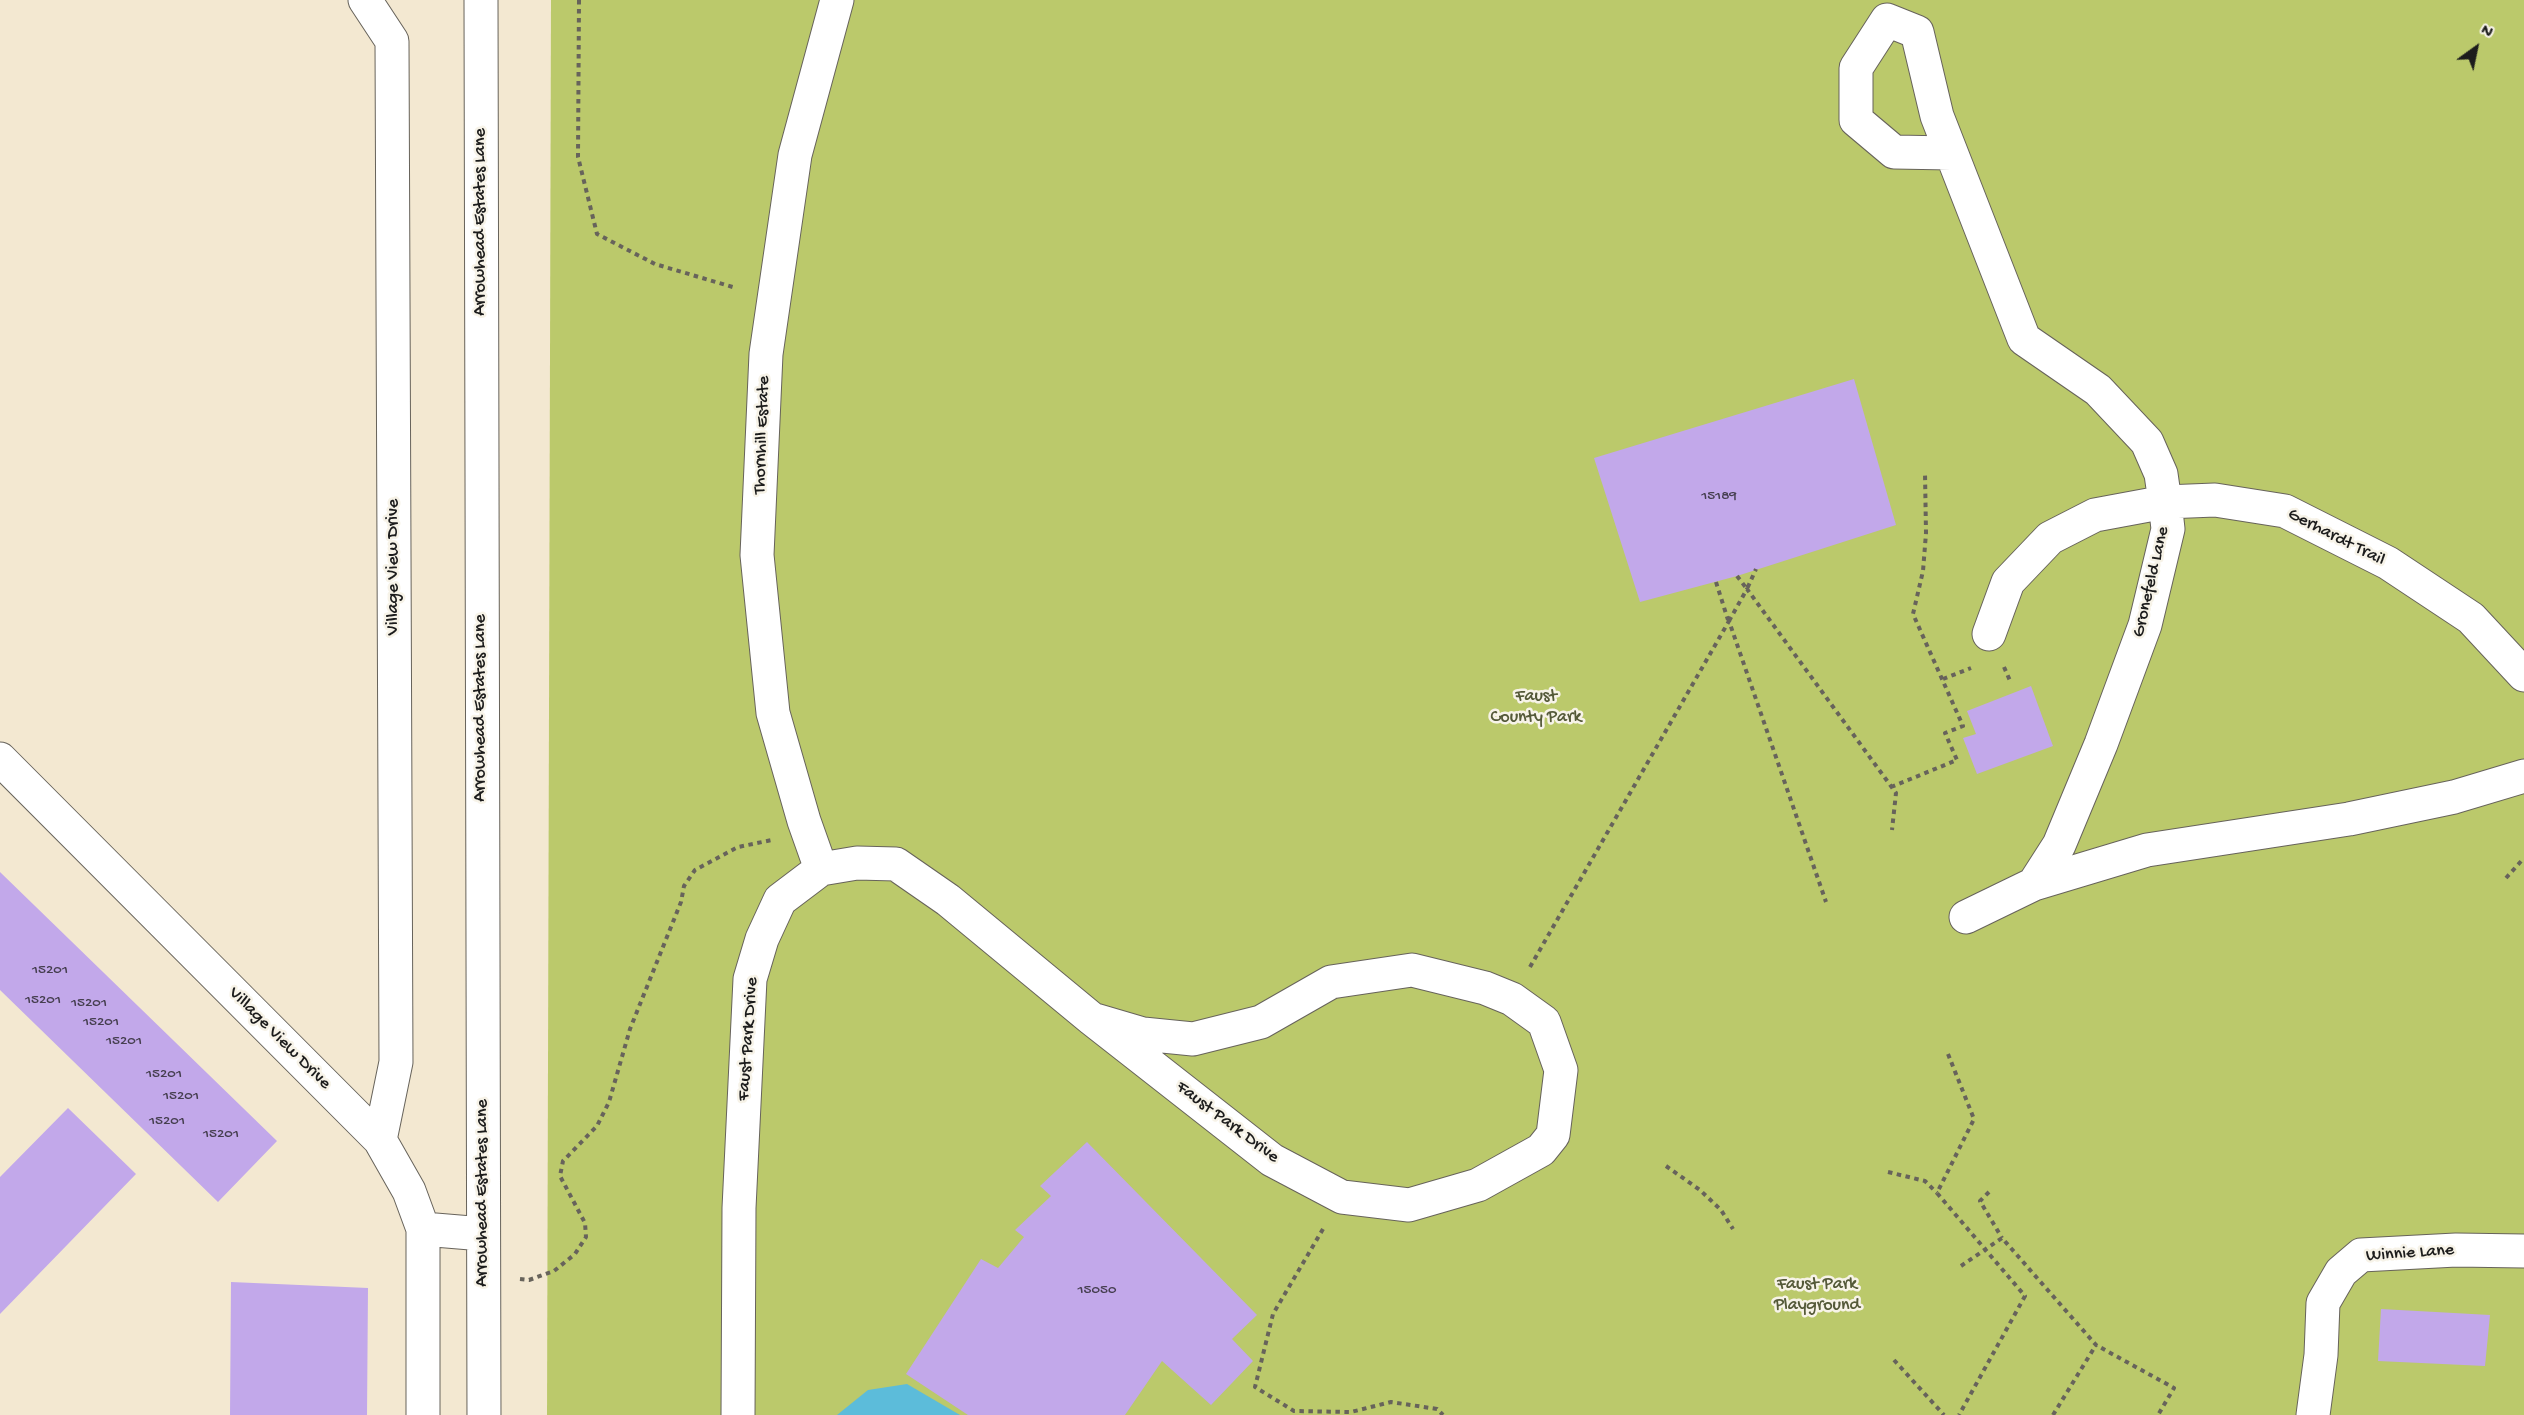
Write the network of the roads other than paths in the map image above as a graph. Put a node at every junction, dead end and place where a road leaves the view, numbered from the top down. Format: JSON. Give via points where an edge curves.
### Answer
{"nodes":[{"id":1,"x":364,"y":0,"type":"edge"},
{"id":2,"x":481,"y":0,"type":"edge"},
{"id":3,"x":837,"y":0,"type":"edge"},
{"id":4,"x":1951,"y":153,"type":"dead end"},
{"id":5,"x":2165,"y":502,"type":"junction"},
{"id":6,"x":1989,"y":634,"type":"dead end"},
{"id":7,"x":2524,"y":675,"type":"edge"},
{"id":8,"x":0,"y":759,"type":"edge"},
{"id":9,"x":2524,"y":776,"type":"edge"},
{"id":10,"x":821,"y":869,"type":"junction"},
{"id":11,"x":2034,"y":884,"type":"junction"},
{"id":12,"x":1966,"y":917,"type":"dead end"},
{"id":13,"x":1092,"y":1019,"type":"junction"},
{"id":14,"x":380,"y":1140,"type":"junction"},
{"id":15,"x":423,"y":1229,"type":"junction"},
{"id":16,"x":483,"y":1234,"type":"junction"},
{"id":17,"x":2524,"y":1251,"type":"edge"},
{"id":18,"x":423,"y":1415,"type":"edge"},
{"id":19,"x":484,"y":1415,"type":"edge"},
{"id":20,"x":738,"y":1415,"type":"edge"},
{"id":21,"x":2313,"y":1415,"type":"edge"}],
"edges":[{"from":1,"to":14,"type":"street","name":"Village View Drive","via":[[392,41],[396,1062]]},
{"from":2,"to":16,"type":"street","name":"Arrowhead Estates Lane"},
{"from":3,"to":10,"type":"street","name":"Thornhill Estate","via":[[795,155],[766,354],[758,555],[773,713]]},
{"from":4,"to":5,"type":"street","name":"Gronefeld Lane","via":[[2024,339],[2098,390],[2147,442],[2161,474]]},
{"from":5,"to":6,"type":"street","name":"Gerhardt Trail","via":[[2096,515],[2050,538],[2008,582]]},
{"from":5,"to":7,"type":"street","name":"Gerhardt Trail","via":[[2215,500],[2285,511],[2388,563],[2471,618]]},
{"from":5,"to":11,"type":"street","name":"Gronefeld Lane","via":[[2168,529],[2145,624],[2063,835]]},
{"from":8,"to":14,"type":"street","name":"Village View Drive"},
{"from":9,"to":11,"type":"street","via":[[2454,797],[2349,819],[2147,850]]},
{"from":10,"to":13,"type":"street","name":"Faust Park Drive","via":[[857,863],[896,864],[948,900]]},
{"from":10,"to":20,"type":"street","name":"Faust Park Drive","via":[[780,900],[762,939],[750,980],[739,1208]]},
{"from":11,"to":12,"type":"street"},
{"from":13,"to":13,"type":"street","name":"Faust Park Drive","via":[[1143,1034],[1193,1039],[1261,1022],[1330,982],[1412,970],[1485,988],[1512,999],[1544,1022],[1561,1070],[1552,1135],[1541,1150],[1478,1185],[1409,1205],[1342,1197],[1272,1160]]},
{"from":14,"to":15,"type":"street","name":"Village View Drive","via":[[409,1191]]},
{"from":15,"to":16,"type":"street"},
{"from":15,"to":18,"type":"street","name":"Village View Drive"},
{"from":16,"to":19,"type":"street","name":"Arrowhead Estates Lane"},
{"from":17,"to":21,"type":"street","name":"Winnie Lane","via":[[2361,1255],[2341,1272],[2323,1303],[2322,1355]]}]}
